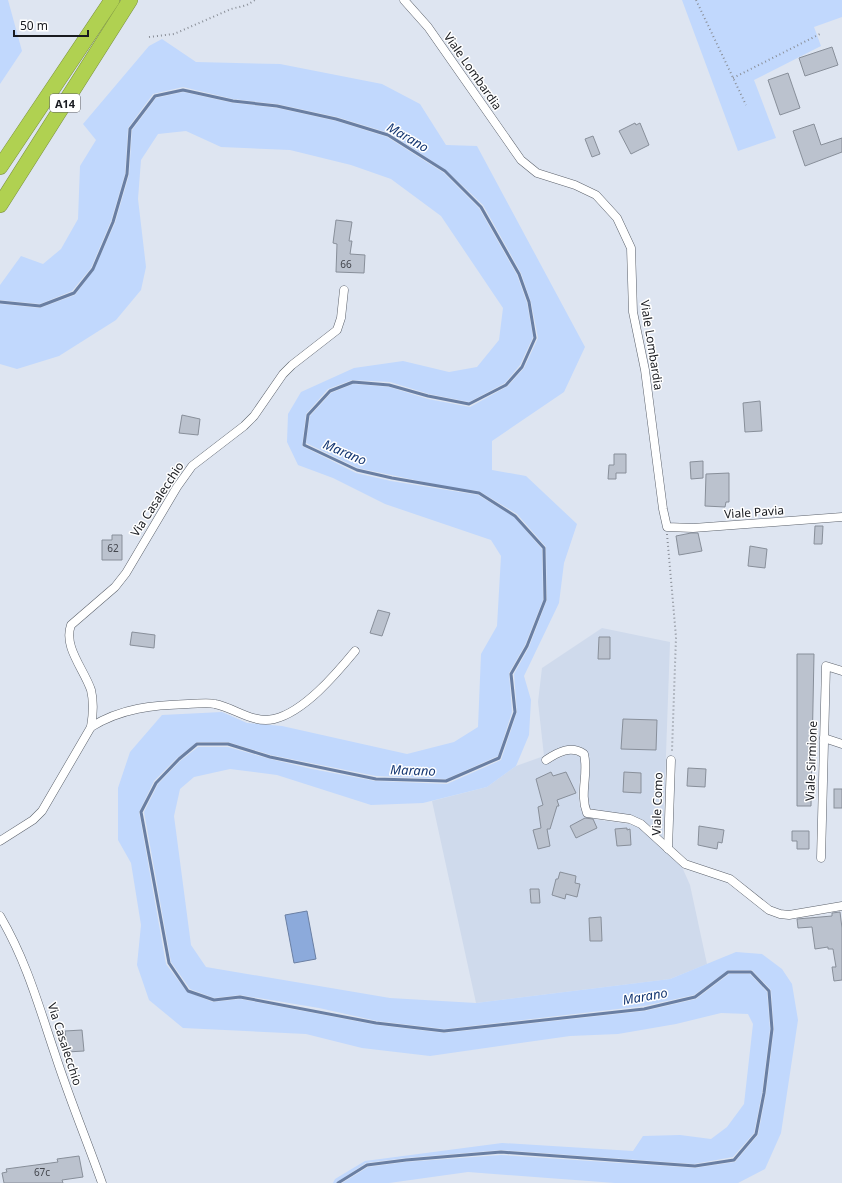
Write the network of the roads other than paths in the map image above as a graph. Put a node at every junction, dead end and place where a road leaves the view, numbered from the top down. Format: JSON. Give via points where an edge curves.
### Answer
{"nodes":[{"id":1,"x":112,"y":0,"type":"edge"},
{"id":2,"x":130,"y":0,"type":"edge"},
{"id":3,"x":406,"y":0,"type":"edge"},
{"id":4,"x":0,"y":167,"type":"edge"},
{"id":5,"x":0,"y":205,"type":"edge"},
{"id":6,"x":344,"y":290,"type":"dead end"},
{"id":7,"x":842,"y":517,"type":"edge"},
{"id":8,"x":667,"y":527,"type":"joint"},
{"id":9,"x":355,"y":651,"type":"dead end"},
{"id":10,"x":842,"y":671,"type":"edge"},
{"id":11,"x":92,"y":727,"type":"junction"},
{"id":12,"x":824,"y":738,"type":"junction"},
{"id":13,"x":842,"y":744,"type":"edge"},
{"id":14,"x":546,"y":760,"type":"dead end"},
{"id":15,"x":671,"y":760,"type":"road end"},
{"id":16,"x":0,"y":841,"type":"edge"},
{"id":17,"x":668,"y":849,"type":"junction"},
{"id":18,"x":821,"y":858,"type":"dead end"},
{"id":19,"x":842,"y":906,"type":"edge"},
{"id":20,"x":0,"y":916,"type":"edge"},
{"id":21,"x":102,"y":1183,"type":"edge"}],
"edges":[{"from":1,"to":4,"type":"highway","number":"A14"},
{"from":2,"to":5,"type":"highway","number":"A14"},
{"from":3,"to":8,"type":"street","name":"Viale Lombardia","via":[[428,27],[521,160],[537,173],[575,185],[596,196],[618,218],[631,248],[633,312],[645,370]]},
{"from":6,"to":11,"type":"street","name":"Via Casalecchio","via":[[337,330],[292,365],[244,426],[192,466],[126,573],[115,587],[71,625],[68,640],[85,673],[91,692],[94,712]]},
{"from":7,"to":8,"type":"street","name":"Viale Pavia","via":[[693,528]]},
{"from":9,"to":11,"type":"street","name":"Via Casalecchio","via":[[339,671],[302,705],[288,714],[273,719],[257,719],[215,704],[164,704],[121,712]]},
{"from":10,"to":12,"type":"street","name":"Viale Sirmione","via":[[826,666]]},
{"from":11,"to":16,"type":"street","name":"Via Casalecchio","via":[[42,811],[33,820]]},
{"from":12,"to":13,"type":"street"},
{"from":12,"to":18,"type":"street","name":"Viale Sirmione"},
{"from":14,"to":17,"type":"street","name":"Viale Como","via":[[567,750],[578,750],[584,754],[586,763],[583,794],[587,813],[630,819],[641,824]]},
{"from":15,"to":17,"type":"street","name":"Viale Como"},
{"from":17,"to":19,"type":"street","name":"Viale Como","via":[[685,864],[730,879],[769,910],[780,914],[789,915]]},
{"from":20,"to":21,"type":"street","name":"Via Casalecchio","via":[[28,970],[59,1066]]}]}
